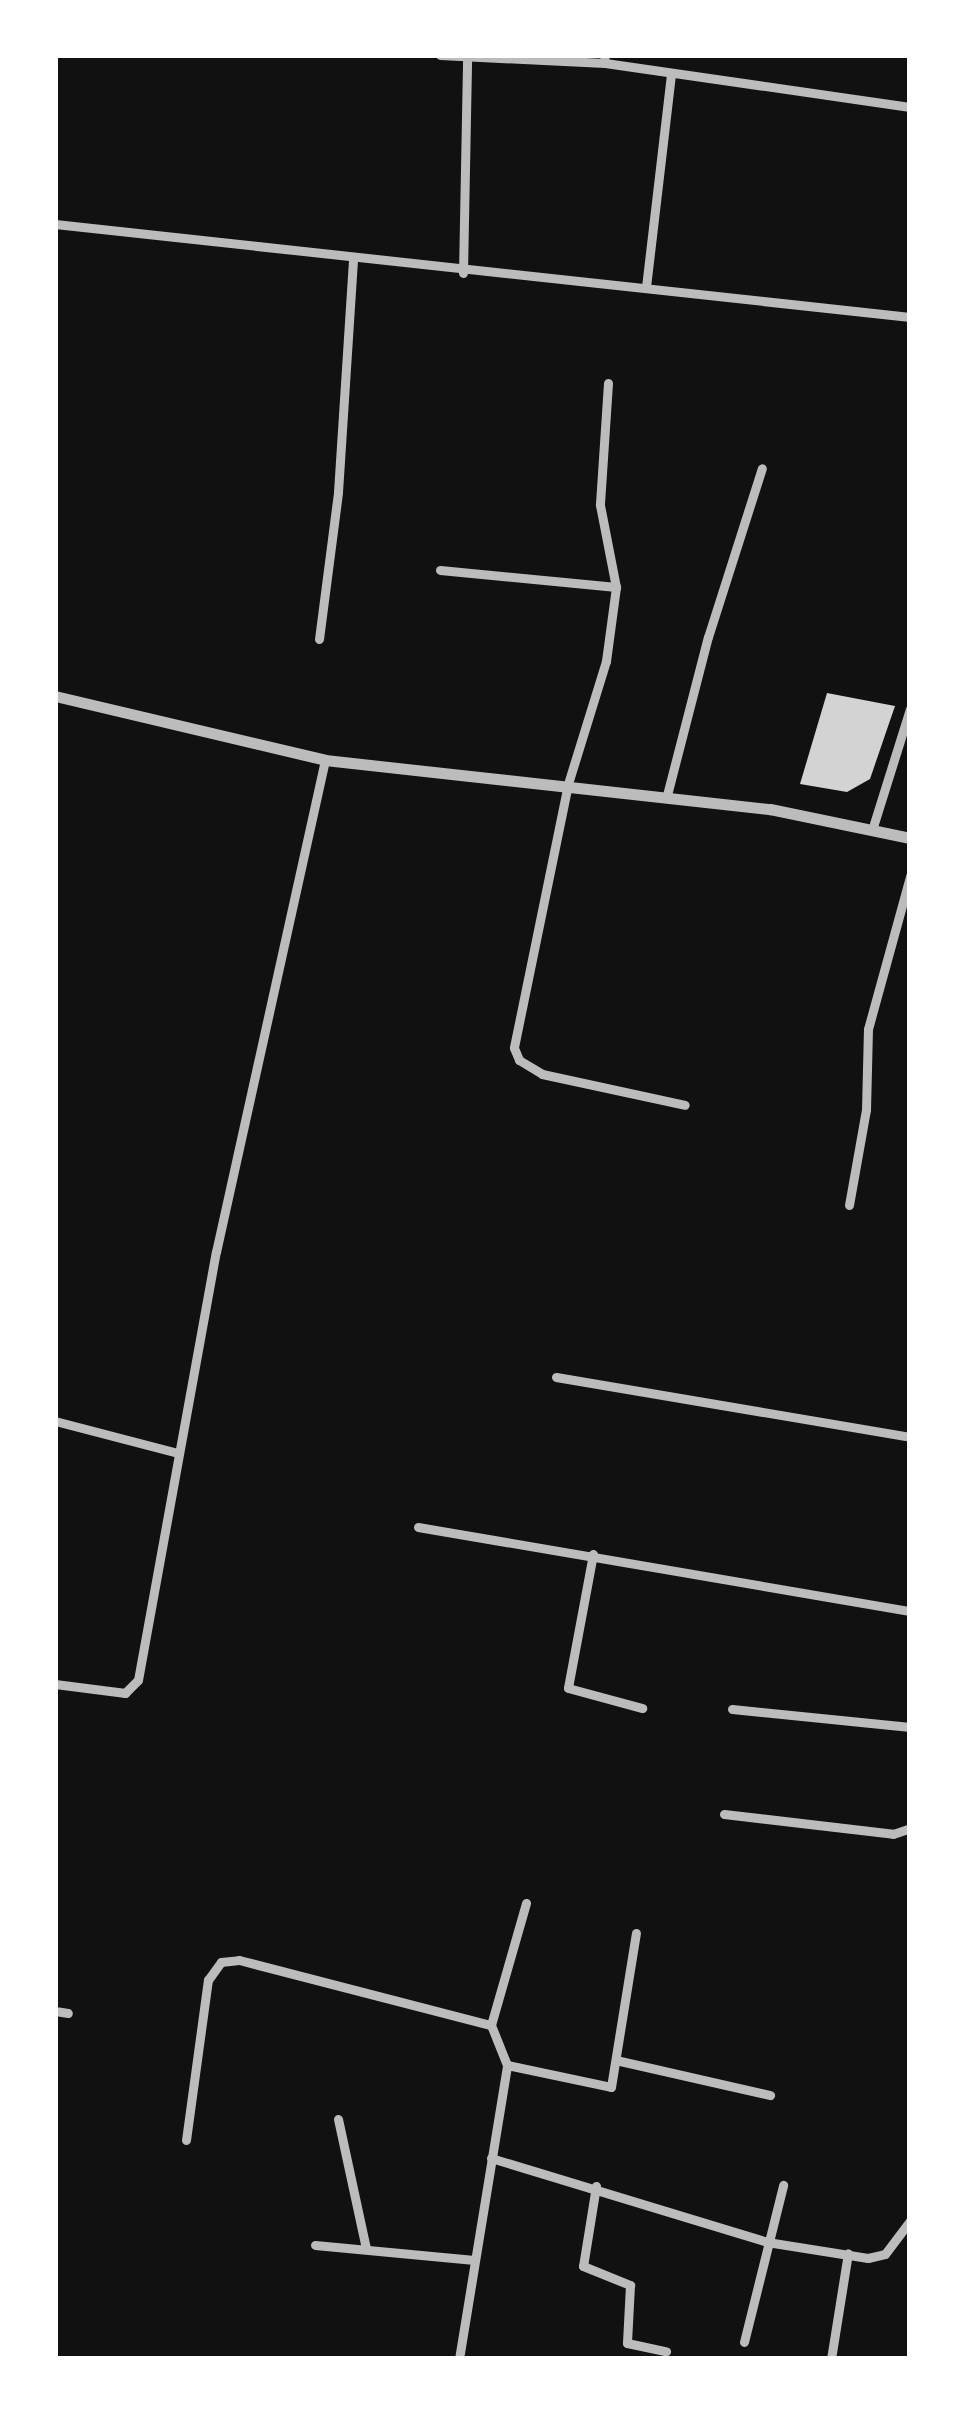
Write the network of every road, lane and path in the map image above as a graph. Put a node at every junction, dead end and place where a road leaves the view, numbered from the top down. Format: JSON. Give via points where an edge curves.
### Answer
{"nodes":[{"id":1,"x":440,"y":55,"type":"edge"},
{"id":2,"x":467,"y":58,"type":"junction"},
{"id":3,"x":604,"y":59,"type":"edge"},
{"id":4,"x":671,"y":74,"type":"junction"},
{"id":5,"x":910,"y":107,"type":"edge"},
{"id":6,"x":55,"y":224,"type":"edge"},
{"id":7,"x":352,"y":260,"type":"junction"},
{"id":8,"x":464,"y":272,"type":"junction"},
{"id":9,"x":646,"y":287,"type":"junction"},
{"id":10,"x":910,"y":318,"type":"edge"},
{"id":11,"x":608,"y":384,"type":"dead end"},
{"id":12,"x":762,"y":468,"type":"dead end"},
{"id":13,"x":440,"y":570,"type":"dead end"},
{"id":14,"x":616,"y":587,"type":"junction"},
{"id":15,"x":319,"y":639,"type":"dead end"},
{"id":16,"x":55,"y":696,"type":"edge"},
{"id":17,"x":910,"y":709,"type":"edge"},
{"id":18,"x":326,"y":760,"type":"junction"},
{"id":19,"x":568,"y":784,"type":"junction"},
{"id":20,"x":667,"y":795,"type":"junction"},
{"id":21,"x":872,"y":830,"type":"junction"},
{"id":22,"x":910,"y":838,"type":"edge"},
{"id":23,"x":910,"y":876,"type":"edge"},
{"id":24,"x":685,"y":1105,"type":"dead end"},
{"id":25,"x":849,"y":1205,"type":"dead end"},
{"id":26,"x":556,"y":1378,"type":"dead end"},
{"id":27,"x":55,"y":1421,"type":"edge"},
{"id":28,"x":910,"y":1436,"type":"edge"},
{"id":29,"x":178,"y":1453,"type":"junction"},
{"id":30,"x":418,"y":1527,"type":"dead end"},
{"id":31,"x":592,"y":1554,"type":"junction"},
{"id":32,"x":910,"y":1610,"type":"edge"},
{"id":33,"x":55,"y":1684,"type":"edge"},
{"id":34,"x":642,"y":1708,"type":"dead end"},
{"id":35,"x":732,"y":1710,"type":"dead end"},
{"id":36,"x":910,"y":1727,"type":"edge"},
{"id":37,"x":724,"y":1814,"type":"dead end"},
{"id":38,"x":910,"y":1828,"type":"edge"},
{"id":39,"x":526,"y":1903,"type":"dead end"},
{"id":40,"x":636,"y":1933,"type":"dead end"},
{"id":41,"x":55,"y":2011,"type":"edge"},
{"id":42,"x":68,"y":2013,"type":"dead end"},
{"id":43,"x":491,"y":2025,"type":"junction"},
{"id":44,"x":620,"y":2061,"type":"junction"},
{"id":45,"x":507,"y":2065,"type":"junction"},
{"id":46,"x":770,"y":2095,"type":"dead end"},
{"id":47,"x":338,"y":2119,"type":"dead end"},
{"id":48,"x":186,"y":2140,"type":"dead end"},
{"id":49,"x":491,"y":2158,"type":"junction"},
{"id":50,"x":782,"y":2185,"type":"dead end"},
{"id":51,"x":596,"y":2186,"type":"junction"},
{"id":52,"x":910,"y":2221,"type":"edge"},
{"id":53,"x":767,"y":2242,"type":"junction"},
{"id":54,"x":314,"y":2245,"type":"dead end"},
{"id":55,"x":366,"y":2248,"type":"junction"},
{"id":56,"x":848,"y":2253,"type":"junction"},
{"id":57,"x":474,"y":2260,"type":"junction"},
{"id":58,"x":744,"y":2342,"type":"dead end"},
{"id":59,"x":666,"y":2351,"type":"dead end"},
{"id":60,"x":460,"y":2359,"type":"edge"},
{"id":61,"x":831,"y":2359,"type":"edge"}],
"edges":[{"from":1,"to":2,"type":"street"},
{"from":2,"to":3,"type":"street"},
{"from":2,"to":8,"type":"street"},
{"from":3,"to":4,"type":"street"},
{"from":4,"to":5,"type":"street"},
{"from":4,"to":9,"type":"street"},
{"from":6,"to":7,"type":"street"},
{"from":7,"to":8,"type":"street"},
{"from":7,"to":15,"type":"street","via":[[338,492]]},
{"from":8,"to":9,"type":"street"},
{"from":9,"to":10,"type":"street"},
{"from":11,"to":14,"type":"street","via":[[600,505]]},
{"from":12,"to":20,"type":"street"},
{"from":13,"to":14,"type":"street"},
{"from":14,"to":19,"type":"street","via":[[606,661]]},
{"from":16,"to":18,"type":"street"},
{"from":17,"to":21,"type":"street"},
{"from":18,"to":19,"type":"street"},
{"from":18,"to":29,"type":"street"},
{"from":19,"to":20,"type":"street"},
{"from":19,"to":24,"type":"street","via":[[514,1048],[519,1060],[542,1074]]},
{"from":20,"to":21,"type":"street"},
{"from":21,"to":22,"type":"street"},
{"from":23,"to":25,"type":"street","via":[[868,1029],[866,1110]]},
{"from":26,"to":28,"type":"street"},
{"from":27,"to":29,"type":"street"},
{"from":29,"to":33,"type":"street","via":[[134,1687],[126,1693]]},
{"from":30,"to":31,"type":"street"},
{"from":31,"to":32,"type":"street"},
{"from":31,"to":34,"type":"street","via":[[568,1688]]},
{"from":35,"to":36,"type":"street"},
{"from":37,"to":38,"type":"street","via":[[892,1834]]},
{"from":39,"to":43,"type":"street"},
{"from":40,"to":44,"type":"street"},
{"from":41,"to":42,"type":"street"},
{"from":43,"to":45,"type":"street"},
{"from":43,"to":48,"type":"street","via":[[240,1960],[221,1962],[208,1980]]},
{"from":44,"to":45,"type":"street","via":[[608,2089]]},
{"from":44,"to":46,"type":"street"},
{"from":45,"to":49,"type":"street"},
{"from":47,"to":55,"type":"street"},
{"from":49,"to":51,"type":"street"},
{"from":49,"to":57,"type":"street"},
{"from":50,"to":53,"type":"street"},
{"from":51,"to":53,"type":"street"},
{"from":51,"to":59,"type":"street","via":[[583,2266],[630,2285],[627,2343]]},
{"from":52,"to":56,"type":"street","via":[[885,2254]]},
{"from":53,"to":56,"type":"street"},
{"from":53,"to":58,"type":"street"},
{"from":54,"to":55,"type":"street"},
{"from":55,"to":57,"type":"street"},
{"from":56,"to":61,"type":"street"},
{"from":57,"to":60,"type":"street"}]}
